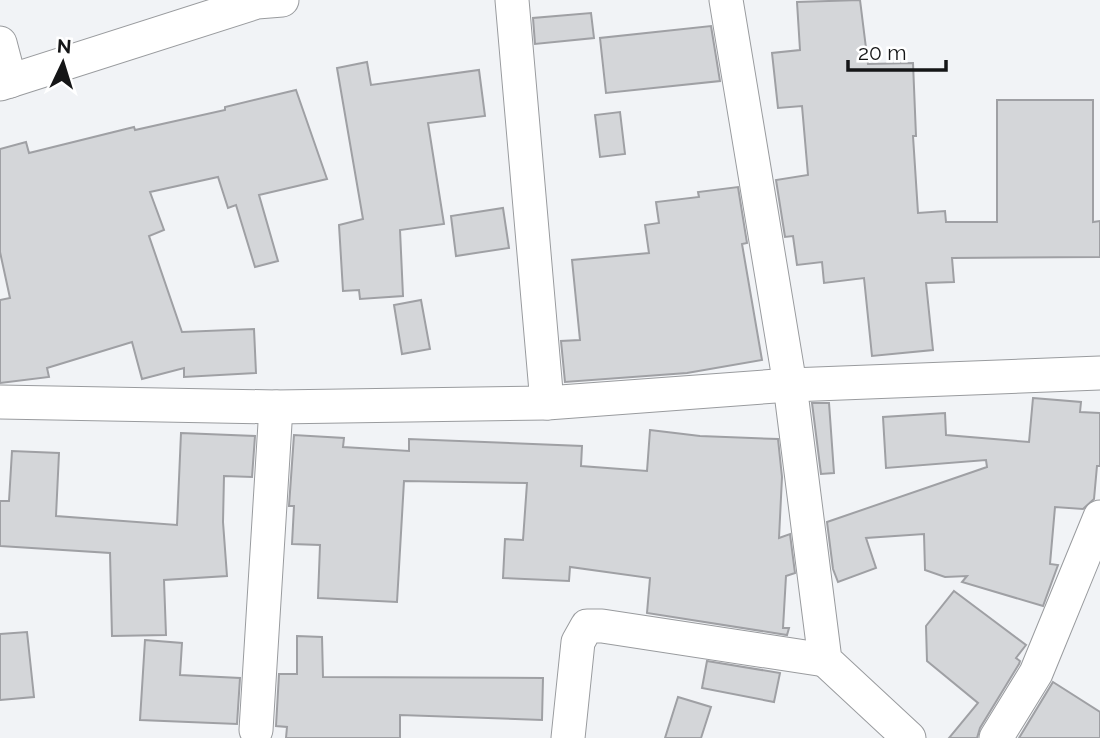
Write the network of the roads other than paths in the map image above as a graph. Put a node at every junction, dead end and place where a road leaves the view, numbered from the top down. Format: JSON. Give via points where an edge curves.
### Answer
{"nodes":[{"id":1,"x":282,"y":0,"type":"edge"},
{"id":2,"x":512,"y":0,"type":"edge"},
{"id":3,"x":726,"y":0,"type":"edge"},
{"id":4,"x":0,"y":43,"type":"edge"},
{"id":5,"x":5,"y":83,"type":"edge"},
{"id":6,"x":1100,"y":373,"type":"edge"},
{"id":7,"x":790,"y":385,"type":"junction"},
{"id":8,"x":0,"y":402,"type":"edge"},
{"id":9,"x":547,"y":403,"type":"junction"},
{"id":10,"x":276,"y":407,"type":"junction"},
{"id":11,"x":1100,"y":517,"type":"edge"},
{"id":12,"x":825,"y":660,"type":"junction"},
{"id":13,"x":256,"y":730,"type":"dead end"},
{"id":14,"x":568,"y":738,"type":"edge"},
{"id":15,"x":909,"y":738,"type":"edge"},
{"id":16,"x":996,"y":738,"type":"edge"}],
"edges":[{"from":1,"to":5,"type":"street","via":[[257,2]]},
{"from":2,"to":9,"type":"street"},
{"from":3,"to":7,"type":"street"},
{"from":4,"to":5,"type":"street"},
{"from":6,"to":7,"type":"street"},
{"from":7,"to":9,"type":"street"},
{"from":7,"to":12,"type":"street"},
{"from":8,"to":10,"type":"street"},
{"from":9,"to":10,"type":"street"},
{"from":10,"to":13,"type":"street"},
{"from":11,"to":16,"type":"street","via":[[1036,673]]},
{"from":12,"to":14,"type":"street","via":[[587,626],[578,642]]},
{"from":12,"to":15,"type":"street"}]}
